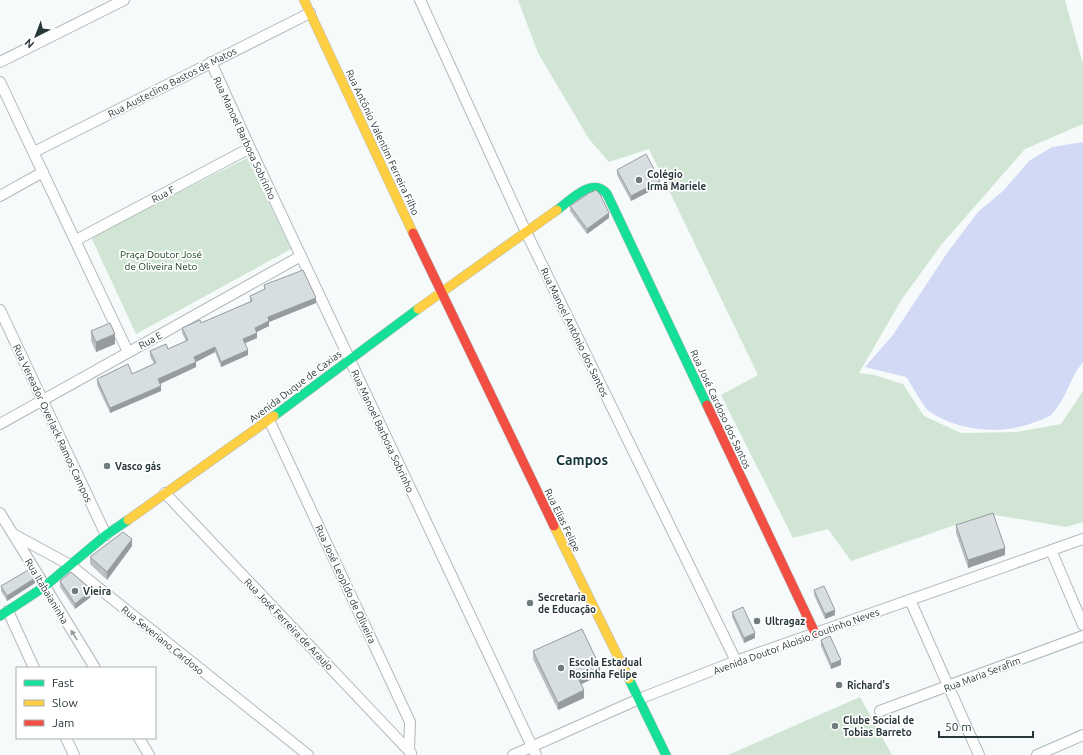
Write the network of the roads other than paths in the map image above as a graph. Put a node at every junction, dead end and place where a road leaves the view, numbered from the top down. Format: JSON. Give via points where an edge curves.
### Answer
{"nodes":[{"id":1,"x":124,"y":0,"type":"edge"},
{"id":2,"x":304,"y":0,"type":"edge"},
{"id":3,"x":420,"y":0,"type":"edge"},
{"id":4,"x":310,"y":12,"type":"junction"},
{"id":5,"x":0,"y":62,"type":"edge"},
{"id":6,"x":211,"y":62,"type":"junction"},
{"id":7,"x":0,"y":82,"type":"edge"},
{"id":8,"x":250,"y":148,"type":"junction"},
{"id":9,"x":34,"y":152,"type":"junction"},
{"id":10,"x":44,"y":172,"type":"junction"},
{"id":11,"x":606,"y":194,"type":"joint"},
{"id":12,"x":0,"y":196,"type":"edge"},
{"id":13,"x":526,"y":232,"type":"junction"},
{"id":14,"x":76,"y":240,"type":"junction"},
{"id":15,"x":301,"y":256,"type":"junction"},
{"id":16,"x":441,"y":294,"type":"junction"},
{"id":17,"x":0,"y":310,"type":"edge"},
{"id":18,"x":128,"y":352,"type":"junction"},
{"id":19,"x":349,"y":359,"type":"junction"},
{"id":20,"x":43,"y":401,"type":"junction"},
{"id":21,"x":269,"y":420,"type":"junction"},
{"id":22,"x":0,"y":424,"type":"edge"},
{"id":23,"x":165,"y":493,"type":"junction"},
{"id":24,"x":0,"y":513,"type":"edge"},
{"id":25,"x":13,"y":534,"type":"junction"},
{"id":26,"x":106,"y":535,"type":"junction"},
{"id":27,"x":1083,"y":539,"type":"edge"},
{"id":28,"x":1051,"y":550,"type":"junction"},
{"id":29,"x":70,"y":566,"type":"junction"},
{"id":30,"x":44,"y":588,"type":"junction"},
{"id":31,"x":910,"y":600,"type":"junction"},
{"id":32,"x":4,"y":614,"type":"edge"},
{"id":33,"x":1083,"y":625,"type":"edge"},
{"id":34,"x":815,"y":633,"type":"junction"},
{"id":35,"x":1083,"y":636,"type":"edge"},
{"id":36,"x":736,"y":661,"type":"junction"},
{"id":37,"x":33,"y":667,"type":"edge"},
{"id":38,"x":94,"y":667,"type":"edge"},
{"id":39,"x":948,"y":686,"type":"junction"},
{"id":40,"x":639,"y":699,"type":"junction"},
{"id":41,"x":880,"y":711,"type":"dead end"},
{"id":42,"x":1083,"y":735,"type":"edge"},
{"id":43,"x":66,"y":739,"type":"edge"},
{"id":44,"x":140,"y":739,"type":"edge"},
{"id":45,"x":535,"y":751,"type":"edge"},
{"id":46,"x":410,"y":753,"type":"edge"},
{"id":47,"x":74,"y":755,"type":"edge"},
{"id":48,"x":149,"y":755,"type":"edge"},
{"id":49,"x":308,"y":755,"type":"edge"},
{"id":50,"x":513,"y":755,"type":"edge"},
{"id":51,"x":666,"y":755,"type":"edge"},
{"id":52,"x":979,"y":755,"type":"edge"},
{"id":53,"x":1037,"y":755,"type":"edge"}],
"edges":[{"from":1,"to":5,"type":"street"},
{"from":2,"to":4,"type":"street","name":"Rua Antônio Valentim Ferreira Filho"},
{"from":3,"to":13,"type":"street","name":"Rua Manoel Antônio dos Santos"},
{"from":4,"to":6,"type":"street","name":"Rua Austeclino Bastos de Matos"},
{"from":4,"to":16,"type":"street","name":"Rua Antônio Valentim Ferreira Filho"},
{"from":6,"to":8,"type":"street","name":"Rua Manoel Barbosa Sobrinho"},
{"from":6,"to":9,"type":"street","name":"Rua Austeclino Bastos de Matos"},
{"from":7,"to":9,"type":"street"},
{"from":8,"to":14,"type":"street","name":"Rua F"},
{"from":8,"to":15,"type":"street","name":"Rua Manoel Barbosa Sobrinho"},
{"from":9,"to":10,"type":"street"},
{"from":10,"to":12,"type":"street"},
{"from":10,"to":14,"type":"street"},
{"from":11,"to":13,"type":"street","name":"Avenida Duque de Caxias","via":[[601,187],[592,186]]},
{"from":11,"to":34,"type":"street","name":"Rua José Cardoso dos Santos"},
{"from":13,"to":16,"type":"street","name":"Avenida Duque de Caxias"},
{"from":13,"to":36,"type":"street","name":"Rua Manoel Antônio dos Santos"},
{"from":14,"to":18,"type":"street"},
{"from":15,"to":18,"type":"street","name":"Rua E"},
{"from":15,"to":19,"type":"street","name":"Rua Manoel Barbosa Sobrinho"},
{"from":16,"to":19,"type":"street","name":"Avenida Duque de Caxias"},
{"from":16,"to":40,"type":"street","name":"Rua Elias Felipe"},
{"from":17,"to":20,"type":"street","name":"Rua Vereador Overlack Ramos Campos"},
{"from":18,"to":20,"type":"street","name":"Rua E"},
{"from":19,"to":21,"type":"street","name":"Avenida Duque de Caxias"},
{"from":19,"to":45,"type":"street","name":"Rua Manoel Barbosa Sobrinho"},
{"from":20,"to":22,"type":"street","name":"Rua E"},
{"from":20,"to":26,"type":"street","name":"Rua Vereador Overlack Ramos Campos"},
{"from":21,"to":23,"type":"street","name":"Avenida Duque de Caxias"},
{"from":21,"to":46,"type":"street","name":"Rua José Leopldo de Oliveira","via":[[410,722]]},
{"from":23,"to":26,"type":"street","name":"Avenida Duque de Caxias"},
{"from":23,"to":46,"type":"street","name":"Rua José Ferreira de Araujo"},
{"from":24,"to":25,"type":"street","name":"Rua Itabaianinha"},
{"from":25,"to":29,"type":"street","name":"Rua Severiano Cardoso"},
{"from":25,"to":30,"type":"street","name":"Rua Itabaianinha"},
{"from":26,"to":29,"type":"street","name":"Avenida Duque de Caxias"},
{"from":27,"to":28,"type":"street","name":"Avenida Doutor Aloisio Coutinho Neves"},
{"from":28,"to":31,"type":"street","name":"Avenida Doutor Aloisio Coutinho Neves"},
{"from":28,"to":33,"type":"street"},
{"from":29,"to":30,"type":"street","name":"Avenida Duque de Caxias"},
{"from":29,"to":49,"type":"street","name":"Rua Severiano Cardoso"},
{"from":30,"to":32,"type":"street","name":"Avenida Duque de Caxias"},
{"from":38,"to":30,"type":"street","name":"Rua Itabaianinha","one_way":true},
{"from":31,"to":34,"type":"street","name":"Avenida Doutor Aloisio Coutinho Neves"},
{"from":31,"to":39,"type":"street"},
{"from":32,"to":37,"type":"street"},
{"from":34,"to":36,"type":"street","name":"Avenida Doutor Aloisio Coutinho Neves"},
{"from":35,"to":39,"type":"street","name":"Rua Maria Serafim"},
{"from":36,"to":40,"type":"street","name":"Avenida Doutor Aloisio Coutinho Neves"},
{"from":39,"to":41,"type":"street","name":"Rua Maria Serafim"},
{"from":39,"to":52,"type":"street"},
{"from":40,"to":45,"type":"street","name":"Avenida Doutor Aloisio Coutinho Neves"},
{"from":40,"to":51,"type":"street","name":"Rua Elias Felipe"},
{"from":42,"to":53,"type":"street"},
{"from":43,"to":47,"type":"street"},
{"from":44,"to":48,"type":"street"},
{"from":45,"to":50,"type":"street","name":"Avenida Doutor Aloisio Coutinho Neves"}]}
